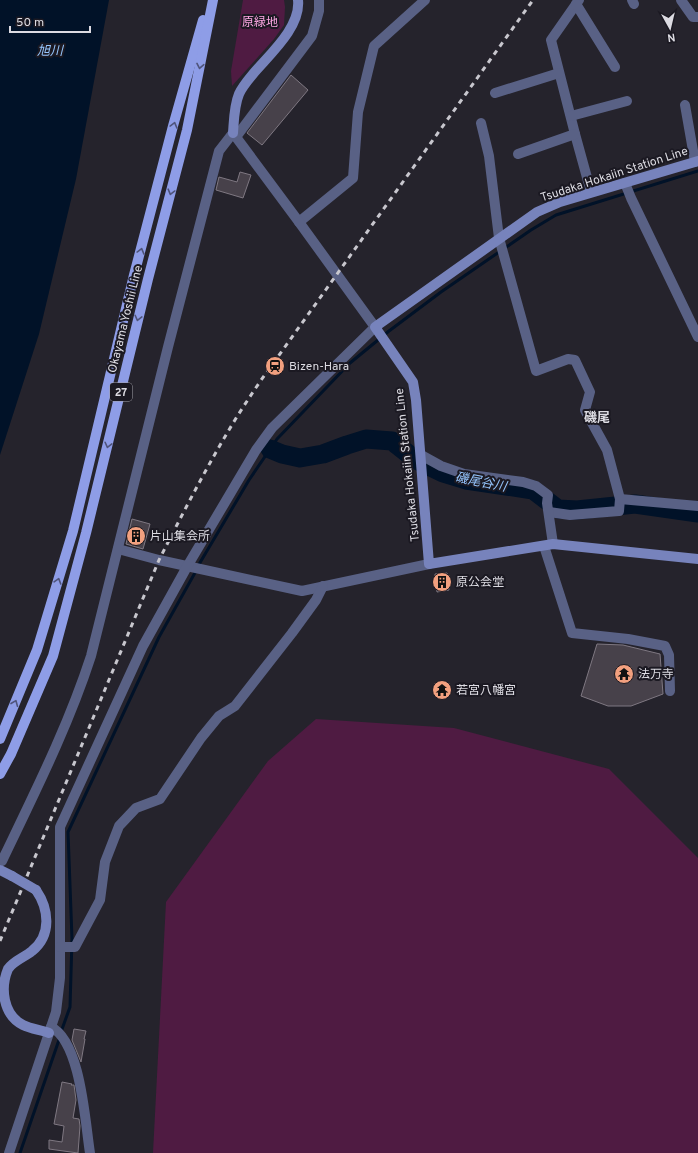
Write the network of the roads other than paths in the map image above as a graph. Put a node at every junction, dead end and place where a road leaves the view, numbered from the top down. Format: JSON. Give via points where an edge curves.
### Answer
{"nodes":[{"id":1,"x":209,"y":0,"type":"edge"},
{"id":2,"x":213,"y":0,"type":"edge"},
{"id":3,"x":298,"y":0,"type":"edge"},
{"id":4,"x":319,"y":0,"type":"edge"},
{"id":5,"x":425,"y":0,"type":"edge"},
{"id":6,"x":681,"y":0,"type":"edge"},
{"id":7,"x":577,"y":2,"type":"edge"},
{"id":8,"x":698,"y":17,"type":"edge"},
{"id":9,"x":615,"y":67,"type":"dead end"},
{"id":10,"x":559,"y":73,"type":"junction"},
{"id":11,"x":495,"y":93,"type":"dead end"},
{"id":12,"x":628,"y":101,"type":"dead end"},
{"id":13,"x":685,"y":104,"type":"dead end"},
{"id":14,"x":571,"y":116,"type":"junction"},
{"id":15,"x":481,"y":123,"type":"dead end"},
{"id":16,"x":575,"y":134,"type":"junction"},
{"id":17,"x":234,"y":135,"type":"junction"},
{"id":18,"x":518,"y":154,"type":"dead end"},
{"id":19,"x":696,"y":161,"type":"edge"},
{"id":20,"x":627,"y":189,"type":"junction"},
{"id":21,"x":591,"y":192,"type":"junction"},
{"id":22,"x":299,"y":222,"type":"junction"},
{"id":23,"x":502,"y":246,"type":"junction"},
{"id":24,"x":377,"y":329,"type":"junction"},
{"id":25,"x":698,"y":337,"type":"edge"},
{"id":26,"x":421,"y":461,"type":"junction"},
{"id":27,"x":619,"y":503,"type":"junction"},
{"id":28,"x":548,"y":504,"type":"junction"},
{"id":29,"x":698,"y":506,"type":"edge"},
{"id":30,"x":548,"y":545,"type":"junction"},
{"id":31,"x":118,"y":549,"type":"junction"},
{"id":32,"x":698,"y":559,"type":"edge"},
{"id":33,"x":430,"y":564,"type":"junction"},
{"id":34,"x":194,"y":567,"type":"junction"},
{"id":35,"x":323,"y":586,"type":"junction"},
{"id":36,"x":670,"y":691,"type":"dead end"},
{"id":37,"x":0,"y":739,"type":"edge"},
{"id":38,"x":0,"y":774,"type":"edge"},
{"id":39,"x":1,"y":865,"type":"edge"},
{"id":40,"x":68,"y":947,"type":"junction"},
{"id":41,"x":52,"y":1030,"type":"junction"},
{"id":42,"x":9,"y":1153,"type":"edge"},
{"id":43,"x":90,"y":1153,"type":"edge"}],
"edges":[{"from":37,"to":1,"type":"main road","name":"Okayama Yoshii Line","number":"27","one_way":true,"via":[[37,650],[73,531],[134,275]]},
{"from":2,"to":38,"type":"main road","name":"Okayama Yoshii Line","number":"27","one_way":true,"via":[[187,130],[86,533],[52,656],[12,754]]},
{"from":3,"to":17,"type":"main road","via":[[297,17],[290,31],[239,93],[235,108]]},
{"from":4,"to":17,"type":"street","via":[[320,11],[312,36]]},
{"from":5,"to":22,"type":"street","via":[[374,46],[358,112],[353,178]]},
{"from":6,"to":8,"type":"street","via":[[693,17]]},
{"from":7,"to":9,"type":"street"},
{"from":7,"to":10,"type":"street","via":[[551,40]]},
{"from":10,"to":11,"type":"street"},
{"from":10,"to":14,"type":"street"},
{"from":12,"to":14,"type":"street"},
{"from":13,"to":19,"type":"street"},
{"from":14,"to":16,"type":"street"},
{"from":15,"to":23,"type":"street","via":[[489,156]]},
{"from":16,"to":18,"type":"street"},
{"from":16,"to":21,"type":"street"},
{"from":17,"to":22,"type":"street"},
{"from":17,"to":31,"type":"street","via":[[219,151]]},
{"from":19,"to":20,"type":"main road","name":"Tsudaka Hokaiin Station Line"},
{"from":20,"to":21,"type":"main road","name":"Tsudaka Hokaiin Station Line"},
{"from":20,"to":25,"type":"street"},
{"from":21,"to":23,"type":"main road","name":"Tsudaka Hokaiin Station Line","via":[[537,212]]},
{"from":22,"to":24,"type":"street"},
{"from":23,"to":24,"type":"main road","name":"Tsudaka Hokaiin Station Line"},
{"from":23,"to":27,"type":"street","via":[[536,371],[568,359],[575,360],[590,392],[585,410],[607,450]]},
{"from":24,"to":26,"type":"main road","name":"Tsudaka Hokaiin Station Line","via":[[413,382]]},
{"from":24,"to":34,"type":"street","via":[[272,428],[256,450]]},
{"from":26,"to":28,"type":"street","via":[[464,474],[536,486],[548,496]]},
{"from":26,"to":33,"type":"main road","name":"Tsudaka Hokaiin Station Line"},
{"from":27,"to":28,"type":"street","via":[[619,511],[570,515]]},
{"from":27,"to":29,"type":"street","via":[[640,500]]},
{"from":28,"to":30,"type":"street"},
{"from":30,"to":32,"type":"main road"},
{"from":30,"to":33,"type":"main road"},
{"from":30,"to":36,"type":"street","via":[[572,633],[665,646],[669,655]]},
{"from":31,"to":34,"type":"street"},
{"from":31,"to":39,"type":"street","via":[[80,692]]},
{"from":33,"to":35,"type":"street"},
{"from":34,"to":35,"type":"street","via":[[302,591]]},
{"from":34,"to":40,"type":"street","via":[[136,660],[60,827]]},
{"from":35,"to":40,"type":"street","via":[[292,633],[235,706],[219,716],[201,738],[160,799],[136,808],[119,826],[105,862],[100,900]]},
{"from":39,"to":41,"type":"main road","bridge":true,"via":[[12,876],[36,890],[42,899],[47,924],[39,944],[8,969],[2,996],[10,1014],[23,1025]]},
{"from":40,"to":41,"type":"street"},
{"from":41,"to":42,"type":"street"},
{"from":41,"to":43,"type":"street","via":[[65,1040],[73,1060],[81,1088]]}]}
